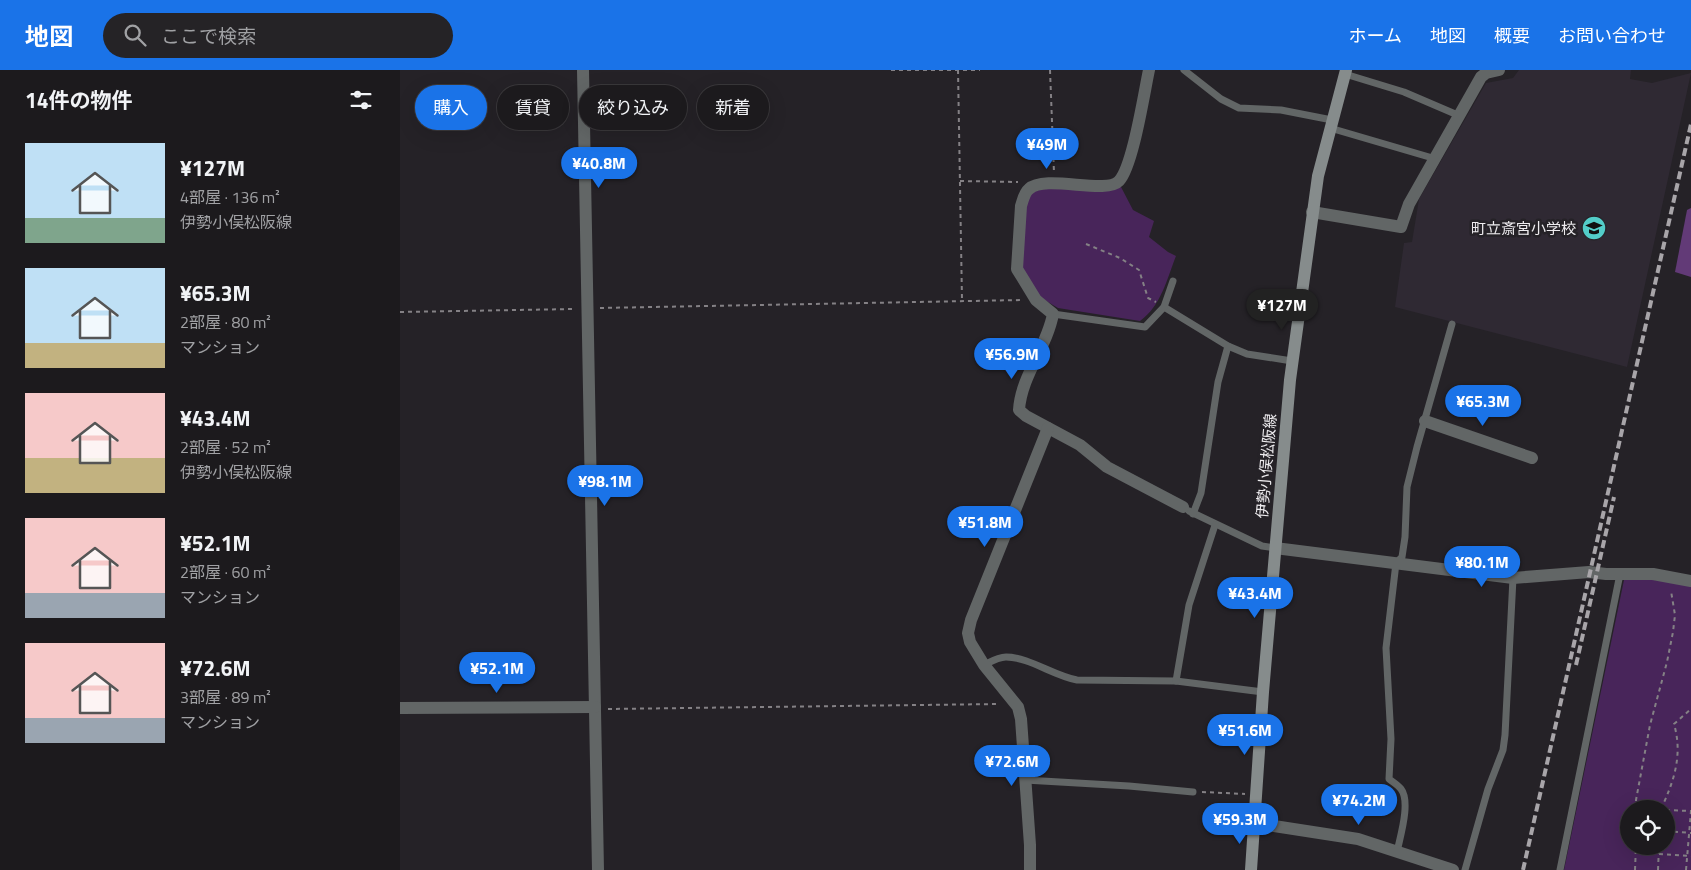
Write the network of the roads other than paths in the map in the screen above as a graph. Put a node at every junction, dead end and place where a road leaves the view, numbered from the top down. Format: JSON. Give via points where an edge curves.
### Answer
{"nodes":[{"id":1,"x":583,"y":70,"type":"edge"},
{"id":2,"x":1149,"y":70,"type":"edge"},
{"id":3,"x":1184,"y":70,"type":"edge"},
{"id":4,"x":1499,"y":70,"type":"edge"},
{"id":5,"x":1345,"y":72,"type":"edge"},
{"id":6,"x":1461,"y":116,"type":"junction"},
{"id":7,"x":1331,"y":124,"type":"junction"},
{"id":8,"x":1436,"y":159,"type":"junction"},
{"id":9,"x":1312,"y":212,"type":"junction"},
{"id":10,"x":1173,"y":281,"type":"dead end"},
{"id":11,"x":1164,"y":307,"type":"junction"},
{"id":12,"x":1054,"y":314,"type":"junction"},
{"id":13,"x":1452,"y":324,"type":"dead end"},
{"id":14,"x":1228,"y":346,"type":"junction"},
{"id":15,"x":1292,"y":360,"type":"junction"},
{"id":16,"x":1425,"y":422,"type":"junction"},
{"id":17,"x":1048,"y":428,"type":"junction"},
{"id":18,"x":1532,"y":458,"type":"dead end"},
{"id":19,"x":1188,"y":510,"type":"junction"},
{"id":20,"x":1215,"y":525,"type":"junction"},
{"id":21,"x":1275,"y":548,"type":"junction"},
{"id":22,"x":1396,"y":563,"type":"junction"},
{"id":23,"x":1620,"y":574,"type":"junction"},
{"id":24,"x":1513,"y":578,"type":"junction"},
{"id":25,"x":1691,"y":581,"type":"edge"},
{"id":26,"x":984,"y":665,"type":"junction"},
{"id":27,"x":1176,"y":681,"type":"junction"},
{"id":28,"x":1263,"y":692,"type":"junction"},
{"id":29,"x":400,"y":708,"type":"edge"},
{"id":30,"x":595,"y":708,"type":"junction"},
{"id":31,"x":1025,"y":780,"type":"junction"},
{"id":32,"x":1192,"y":792,"type":"road end"},
{"id":33,"x":1255,"y":823,"type":"junction"},
{"id":34,"x":1397,"y":852,"type":"junction"},
{"id":35,"x":598,"y":870,"type":"edge"},
{"id":36,"x":1030,"y":870,"type":"edge"},
{"id":37,"x":1251,"y":870,"type":"edge"},
{"id":38,"x":1453,"y":870,"type":"edge"},
{"id":39,"x":1464,"y":870,"type":"edge"},
{"id":40,"x":1560,"y":870,"type":"edge"}],
"edges":[{"from":1,"to":30,"type":"street"},
{"from":2,"to":12,"type":"street","via":[[1135,136],[1118,183],[1109,186],[1034,185],[1024,196],[1017,269],[1036,300]]},
{"from":3,"to":7,"type":"lane","via":[[1221,99],[1240,108],[1281,110]]},
{"from":4,"to":6,"type":"street","via":[[1481,77]]},
{"from":5,"to":6,"type":"lane"},
{"from":5,"to":7,"type":"main road","name":"伊勢小俣松阪線"},
{"from":6,"to":8,"type":"street"},
{"from":7,"to":8,"type":"lane"},
{"from":7,"to":9,"type":"main road","name":"伊勢小俣松阪線"},
{"from":8,"to":9,"type":"street","via":[[1409,204],[1401,228]]},
{"from":9,"to":15,"type":"main road","name":"伊勢小俣松阪線"},
{"from":10,"to":11,"type":"lane"},
{"from":11,"to":12,"type":"lane","via":[[1145,327]]},
{"from":11,"to":14,"type":"lane"},
{"from":12,"to":17,"type":"street","via":[[1020,396],[1019,410]]},
{"from":13,"to":16,"type":"lane"},
{"from":14,"to":15,"type":"lane","via":[[1247,354]]},
{"from":14,"to":19,"type":"lane","via":[[1218,382],[1200,493]]},
{"from":15,"to":21,"type":"main road","name":"伊勢小俣松阪線"},
{"from":16,"to":18,"type":"street"},
{"from":16,"to":22,"type":"lane","via":[[1407,487],[1402,557]]},
{"from":17,"to":19,"type":"street","via":[[1080,445],[1107,467]]},
{"from":17,"to":26,"type":"street","via":[[971,620],[970,642]]},
{"from":19,"to":20,"type":"lane"},
{"from":20,"to":21,"type":"lane","via":[[1262,546]]},
{"from":20,"to":27,"type":"lane","via":[[1189,605]]},
{"from":21,"to":22,"type":"street"},
{"from":21,"to":28,"type":"main road","name":"伊勢小俣松阪線"},
{"from":22,"to":24,"type":"street"},
{"from":22,"to":34,"type":"lane","via":[[1386,648],[1391,739],[1389,779],[1402,790],[1405,798]]},
{"from":23,"to":24,"type":"street","via":[[1589,572]]},
{"from":23,"to":25,"type":"street","via":[[1653,574]]},
{"from":23,"to":40,"type":"lane"},
{"from":24,"to":39,"type":"lane","via":[[1503,750]]},
{"from":26,"to":27,"type":"lane","via":[[1005,657],[1077,680]]},
{"from":26,"to":31,"type":"street","via":[[1018,707]]},
{"from":27,"to":28,"type":"lane"},
{"from":28,"to":33,"type":"main road","name":"伊勢小俣松阪線"},
{"from":29,"to":30,"type":"street"},
{"from":30,"to":35,"type":"street"},
{"from":31,"to":32,"type":"lane"},
{"from":31,"to":36,"type":"street"},
{"from":33,"to":34,"type":"street","via":[[1358,839]]},
{"from":33,"to":37,"type":"main road","name":"伊勢小俣松阪線"},
{"from":34,"to":38,"type":"street"}]}
